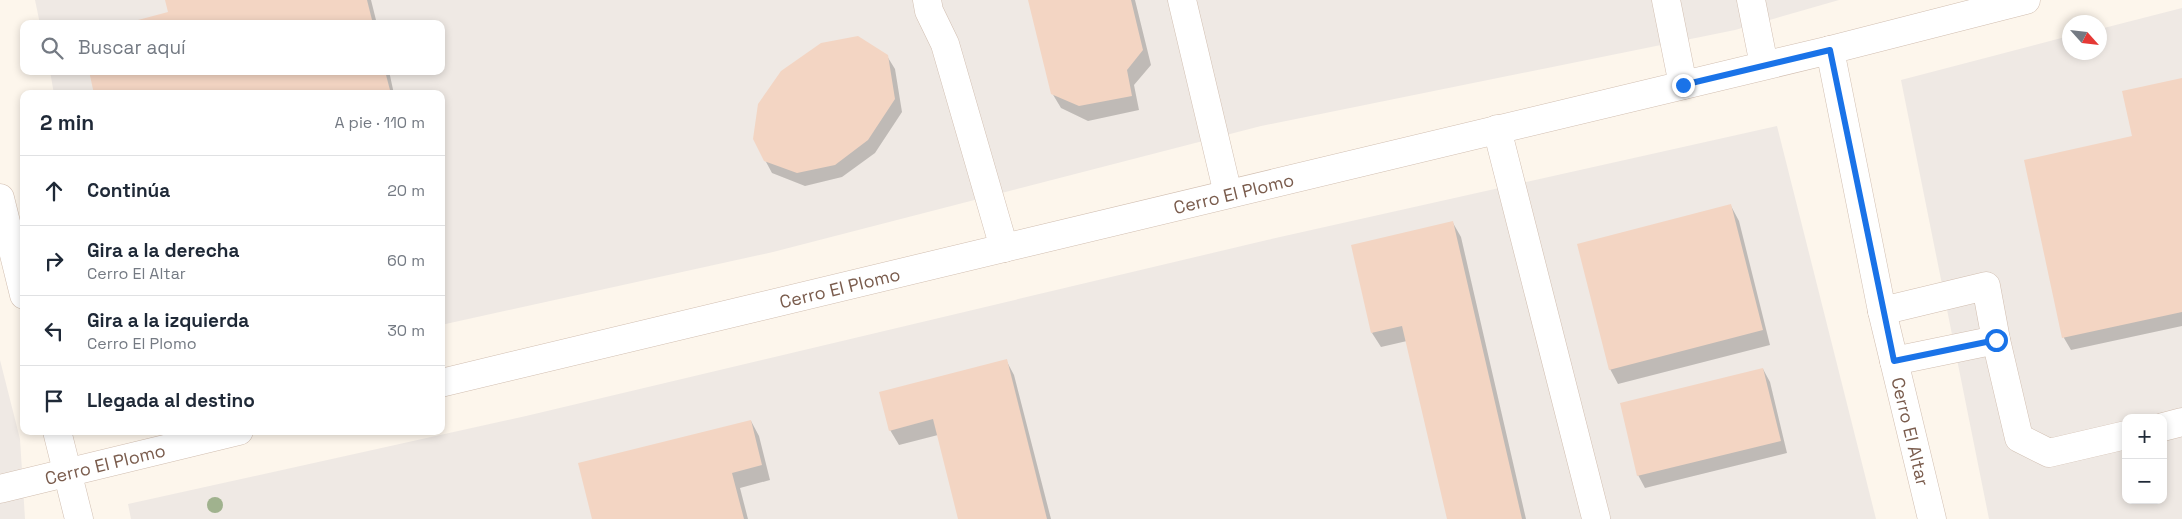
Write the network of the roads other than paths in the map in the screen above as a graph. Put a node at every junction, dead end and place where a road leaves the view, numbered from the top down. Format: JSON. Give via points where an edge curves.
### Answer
{"nodes":[{"id":1,"x":927,"y":0,"type":"edge"},
{"id":2,"x":1182,"y":0,"type":"edge"},
{"id":3,"x":1666,"y":0,"type":"edge"},
{"id":4,"x":1751,"y":0,"type":"edge"},
{"id":5,"x":2026,"y":0,"type":"edge"},
{"id":6,"x":1830,"y":50,"type":"junction"},
{"id":7,"x":1764,"y":65,"type":"junction"},
{"id":8,"x":1683,"y":85,"type":"junction"},
{"id":9,"x":1498,"y":129,"type":"junction"},
{"id":10,"x":1228,"y":194,"type":"junction"},
{"id":11,"x":0,"y":198,"type":"edge"},
{"id":12,"x":1004,"y":248,"type":"junction"},
{"id":13,"x":20,"y":279,"type":"edge"},
{"id":14,"x":1882,"y":311,"type":"junction"},
{"id":15,"x":1996,"y":340,"type":"junction"},
{"id":16,"x":1894,"y":361,"type":"junction"},
{"id":17,"x":445,"y":382,"type":"edge"},
{"id":18,"x":2182,"y":422,"type":"edge"},
{"id":19,"x":2167,"y":425,"type":"edge"},
{"id":20,"x":58,"y":435,"type":"edge"},
{"id":21,"x":223,"y":435,"type":"edge"},
{"id":22,"x":2122,"y":436,"type":"edge"},
{"id":23,"x":68,"y":473,"type":"junction"},
{"id":24,"x":0,"y":489,"type":"edge"},
{"id":25,"x":1596,"y":518,"type":"edge"},
{"id":26,"x":79,"y":519,"type":"edge"},
{"id":27,"x":1932,"y":519,"type":"edge"}],
"edges":[{"from":1,"to":12,"type":"street","via":[[944,44]]},
{"from":2,"to":10,"type":"street"},
{"from":3,"to":8,"type":"street"},
{"from":4,"to":7,"type":"street"},
{"from":5,"to":6,"type":"street","name":"Cerro El Plomo"},
{"from":6,"to":7,"type":"street","name":"Cerro El Plomo"},
{"from":6,"to":14,"type":"street","name":"Cerro El Altar"},
{"from":7,"to":8,"type":"street","name":"Cerro El Plomo"},
{"from":8,"to":9,"type":"street","name":"Cerro El Plomo"},
{"from":9,"to":10,"type":"street","name":"Cerro El Plomo"},
{"from":9,"to":25,"type":"street"},
{"from":10,"to":12,"type":"street","name":"Cerro El Plomo"},
{"from":11,"to":13,"type":"street"},
{"from":12,"to":17,"type":"street","name":"Cerro El Plomo"},
{"from":14,"to":15,"type":"street","via":[[1986,286]]},
{"from":14,"to":16,"type":"street","name":"Cerro El Altar"},
{"from":15,"to":16,"type":"street"},
{"from":15,"to":22,"type":"street","via":[[2019,438],[2049,453]]},
{"from":16,"to":27,"type":"street","name":"Cerro El Altar"},
{"from":18,"to":19,"type":"street"},
{"from":20,"to":23,"type":"street"},
{"from":21,"to":23,"type":"street","name":"Cerro El Plomo"},
{"from":23,"to":24,"type":"street","name":"Cerro El Plomo"},
{"from":23,"to":26,"type":"street"}]}
